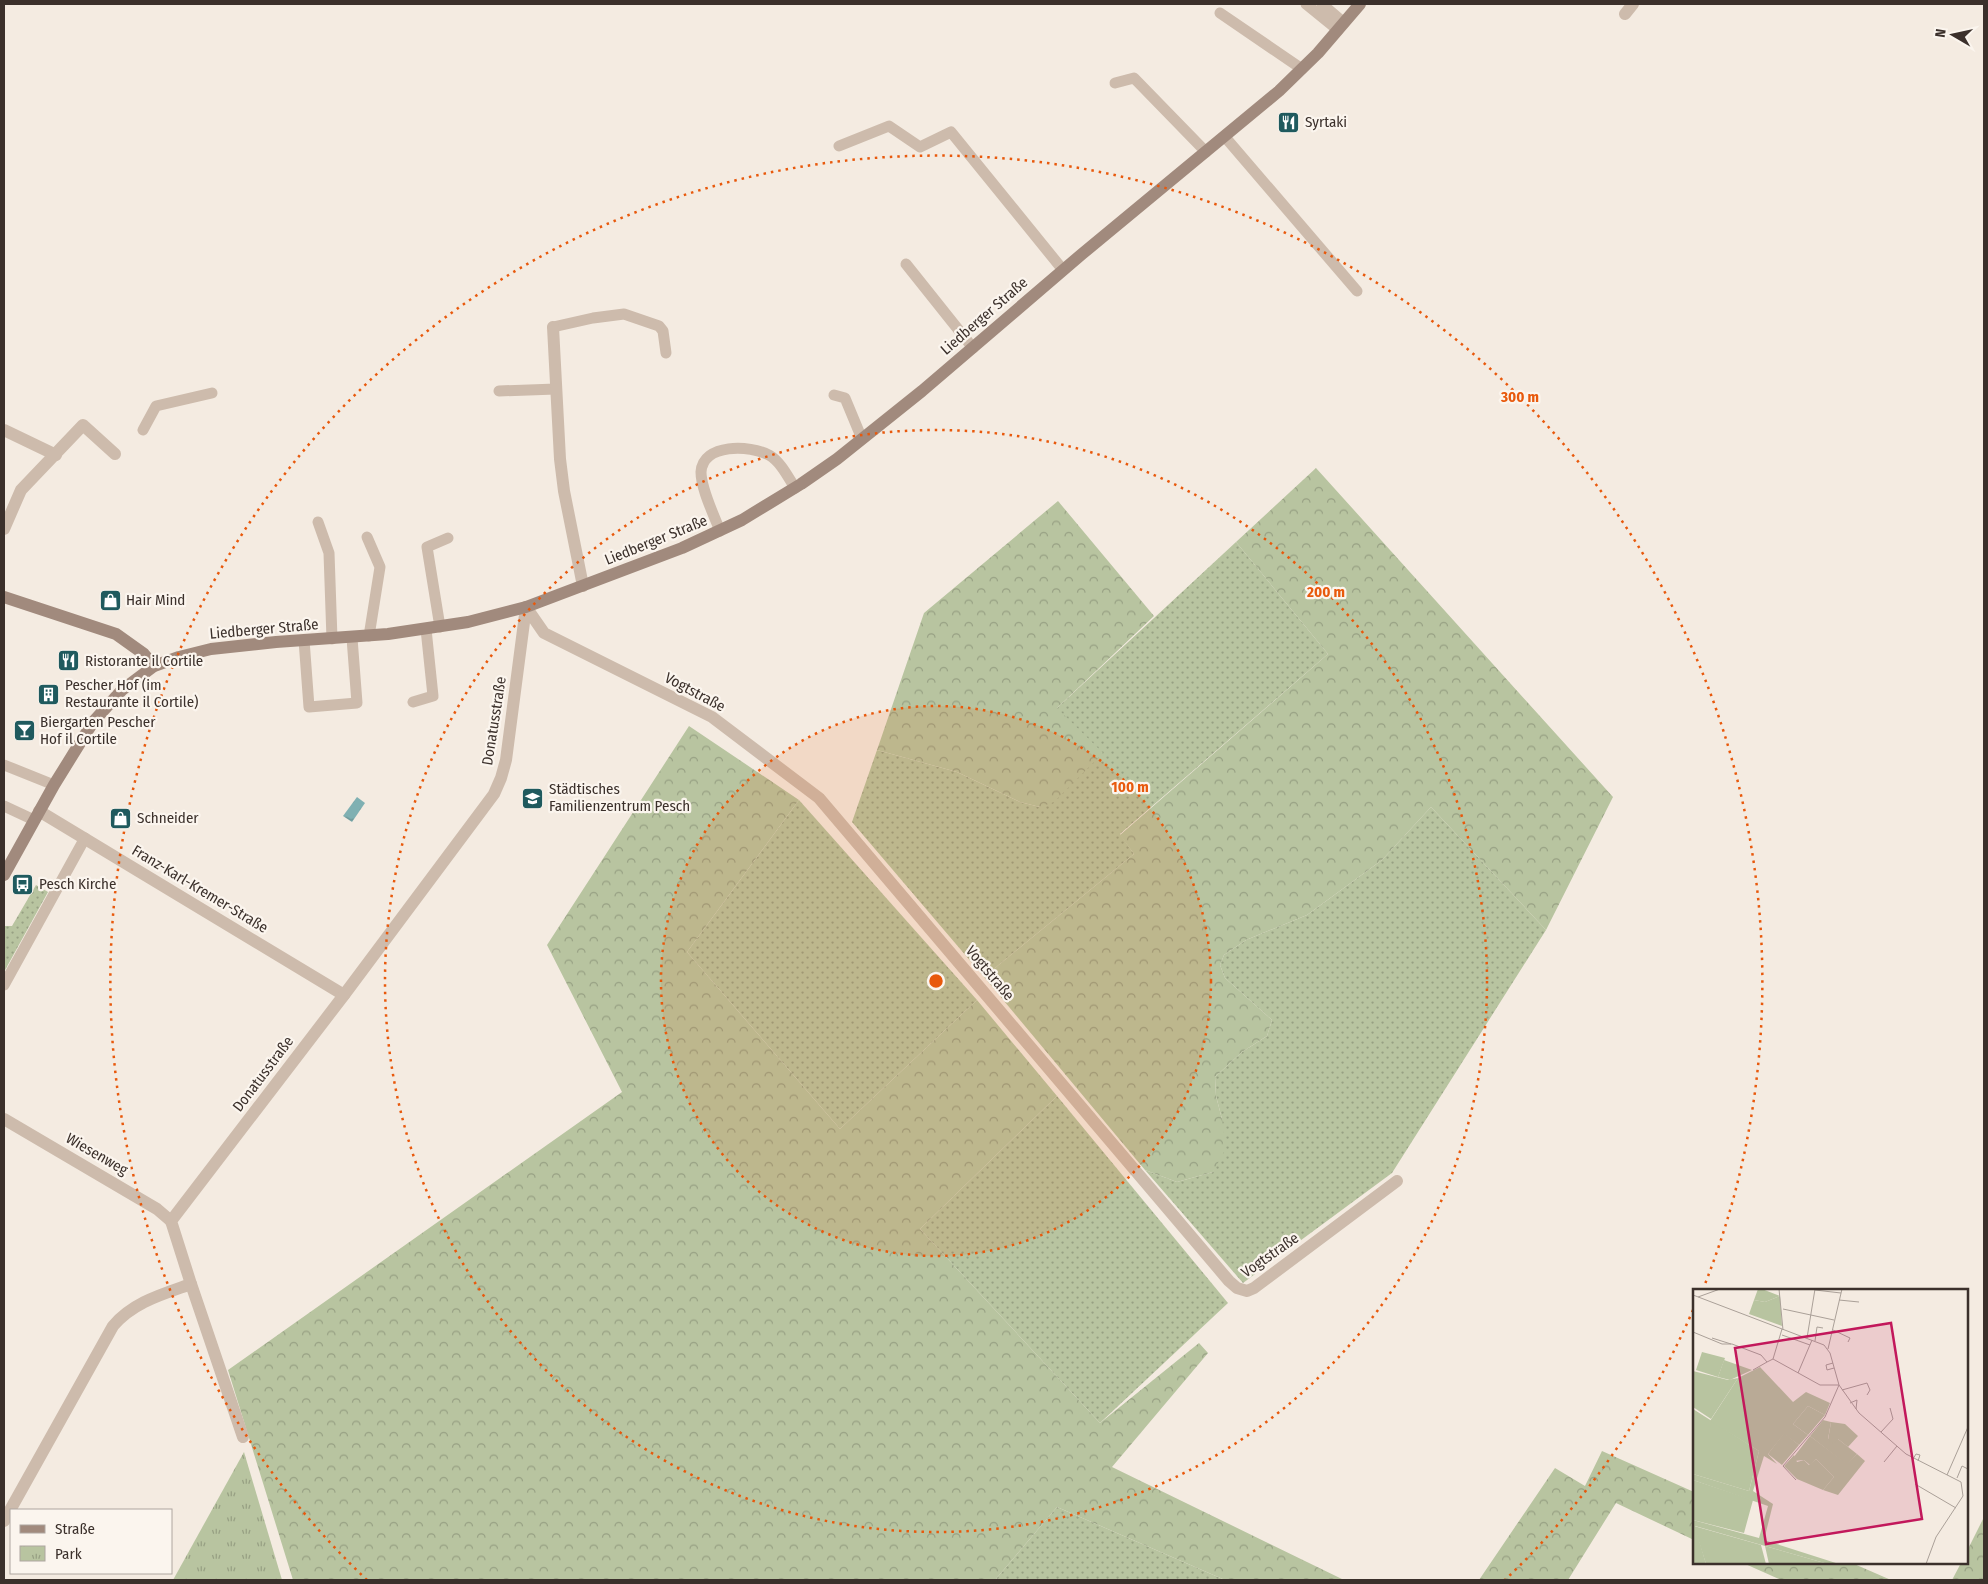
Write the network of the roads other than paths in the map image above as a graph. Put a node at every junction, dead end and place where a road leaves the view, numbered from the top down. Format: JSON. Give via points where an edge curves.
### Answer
{"nodes":[{"id":1,"x":1306,"y":4,"type":"edge"},
{"id":2,"x":1322,"y":4,"type":"edge"},
{"id":3,"x":1360,"y":4,"type":"edge"},
{"id":4,"x":1220,"y":12,"type":"dead end"},
{"id":5,"x":1341,"y":27,"type":"junction"},
{"id":6,"x":1302,"y":69,"type":"junction"},
{"id":7,"x":1115,"y":83,"type":"dead end"},
{"id":8,"x":1225,"y":137,"type":"junction"},
{"id":9,"x":839,"y":146,"type":"dead end"},
{"id":10,"x":1206,"y":152,"type":"junction"},
{"id":11,"x":906,"y":264,"type":"dead end"},
{"id":12,"x":1063,"y":270,"type":"junction"},
{"id":13,"x":1356,"y":291,"type":"dead end"},
{"id":14,"x":553,"y":327,"type":"joint"},
{"id":15,"x":972,"y":348,"type":"junction"},
{"id":16,"x":666,"y":353,"type":"dead end"},
{"id":17,"x":556,"y":389,"type":"junction"},
{"id":18,"x":499,"y":391,"type":"dead end"},
{"id":19,"x":212,"y":393,"type":"dead end"},
{"id":20,"x":834,"y":395,"type":"dead end"},
{"id":21,"x":4,"y":430,"type":"edge"},
{"id":22,"x":143,"y":430,"type":"dead end"},
{"id":23,"x":862,"y":439,"type":"junction"},
{"id":24,"x":115,"y":454,"type":"dead end"},
{"id":25,"x":56,"y":455,"type":"junction"},
{"id":26,"x":795,"y":488,"type":"junction"},
{"id":27,"x":318,"y":522,"type":"dead end"},
{"id":28,"x":4,"y":529,"type":"edge"},
{"id":29,"x":720,"y":531,"type":"junction"},
{"id":30,"x":367,"y":537,"type":"dead end"},
{"id":31,"x":448,"y":538,"type":"dead end"},
{"id":32,"x":583,"y":586,"type":"junction"},
{"id":33,"x":4,"y":597,"type":"edge"},
{"id":34,"x":526,"y":608,"type":"junction"},
{"id":35,"x":440,"y":627,"type":"junction"},
{"id":36,"x":426,"y":629,"type":"junction"},
{"id":37,"x":370,"y":636,"type":"junction"},
{"id":38,"x":352,"y":638,"type":"junction"},
{"id":39,"x":332,"y":639,"type":"junction"},
{"id":40,"x":304,"y":640,"type":"junction"},
{"id":41,"x":154,"y":666,"type":"junction"},
{"id":42,"x":413,"y":702,"type":"dead end"},
{"id":43,"x":4,"y":765,"type":"edge"},
{"id":44,"x":54,"y":784,"type":"junction"},
{"id":45,"x":4,"y":806,"type":"edge"},
{"id":46,"x":36,"y":815,"type":"junction"},
{"id":47,"x":85,"y":838,"type":"junction"},
{"id":48,"x":8,"y":857,"type":"edge"},
{"id":49,"x":4,"y":875,"type":"edge"},
{"id":50,"x":4,"y":985,"type":"edge"},
{"id":51,"x":344,"y":995,"type":"junction"},
{"id":52,"x":4,"y":1119,"type":"edge"},
{"id":53,"x":1397,"y":1181,"type":"dead end"},
{"id":54,"x":172,"y":1220,"type":"junction"},
{"id":55,"x":191,"y":1284,"type":"junction"},
{"id":56,"x":243,"y":1437,"type":"dead end"},
{"id":57,"x":11,"y":1509,"type":"edge"}],
"edges":[{"from":1,"to":5,"type":"lane"},
{"from":2,"to":5,"type":"lane"},
{"from":3,"to":5,"type":"main road","name":"Liedberger Straße"},
{"from":4,"to":6,"type":"lane"},
{"from":5,"to":6,"type":"main road","name":"Liedberger Straße"},
{"from":6,"to":8,"type":"main road","name":"Liedberger Straße"},
{"from":7,"to":10,"type":"lane","via":[[1134,78]]},
{"from":8,"to":10,"type":"main road","name":"Liedberger Straße"},
{"from":8,"to":13,"type":"lane"},
{"from":9,"to":12,"type":"lane","via":[[890,126],[920,147],[951,132]]},
{"from":10,"to":12,"type":"main road","name":"Liedberger Straße"},
{"from":11,"to":15,"type":"lane"},
{"from":12,"to":15,"type":"main road","name":"Liedberger Straße"},
{"from":14,"to":16,"type":"lane","via":[[624,314],[659,326],[663,331]]},
{"from":14,"to":17,"type":"street"},
{"from":15,"to":23,"type":"main road","name":"Liedberger Straße"},
{"from":17,"to":18,"type":"lane"},
{"from":17,"to":32,"type":"street","via":[[562,475]]},
{"from":19,"to":22,"type":"lane","via":[[156,406]]},
{"from":20,"to":23,"type":"lane","via":[[845,398]]},
{"from":21,"to":25,"type":"street"},
{"from":23,"to":26,"type":"main road","name":"Liedberger Straße"},
{"from":24,"to":25,"type":"street","via":[[83,425]]},
{"from":25,"to":28,"type":"street","via":[[21,490]]},
{"from":26,"to":29,"type":"main road","name":"Liedberger Straße"},
{"from":26,"to":29,"type":"lane","via":[[781,466],[770,456],[756,450],[734,448],[714,453],[704,461],[701,473]]},
{"from":27,"to":39,"type":"lane","via":[[329,553]]},
{"from":29,"to":32,"type":"main road","name":"Liedberger Straße"},
{"from":30,"to":37,"type":"lane","via":[[380,567]]},
{"from":31,"to":35,"type":"lane","via":[[427,547]]},
{"from":32,"to":34,"type":"main road","name":"Liedberger Straße"},
{"from":33,"to":41,"type":"main road","via":[[116,634],[138,649]]},
{"from":34,"to":35,"type":"main road","name":"Liedberger Straße"},
{"from":34,"to":51,"type":"street","name":"Donatusstraße","via":[[506,760],[499,784],[488,804]]},
{"from":34,"to":53,"type":"street","name":"Vogtstraße","via":[[544,633],[712,717],[819,798],[1237,1288],[1247,1291],[1260,1284]]},
{"from":35,"to":36,"type":"main road","name":"Liedberger Straße"},
{"from":36,"to":37,"type":"main road","name":"Liedberger Straße"},
{"from":36,"to":42,"type":"lane","via":[[433,696]]},
{"from":37,"to":38,"type":"main road","name":"Liedberger Straße"},
{"from":38,"to":39,"type":"main road","name":"Liedberger Straße"},
{"from":38,"to":40,"type":"lane","via":[[357,703],[309,707]]},
{"from":39,"to":40,"type":"main road","name":"Liedberger Straße"},
{"from":40,"to":41,"type":"main road","name":"Liedberger Straße","via":[[211,649]]},
{"from":41,"to":44,"type":"main road","name":"Liedberger Straße","via":[[101,711]]},
{"from":43,"to":44,"type":"lane"},
{"from":44,"to":46,"type":"main road","name":"Liedberger Straße"},
{"from":45,"to":46,"type":"lane"},
{"from":46,"to":47,"type":"street","name":"Franz-Karl-Kremer-Straße"},
{"from":46,"to":48,"type":"main road","name":"Liedberger Straße"},
{"from":47,"to":50,"type":"lane"},
{"from":47,"to":51,"type":"street","name":"Franz-Karl-Kremer-Straße"},
{"from":48,"to":49,"type":"main road","name":"Liedberger Straße"},
{"from":51,"to":54,"type":"street","name":"Donatusstraße"},
{"from":52,"to":54,"type":"street","name":"Wiesenweg","via":[[157,1208]]},
{"from":54,"to":55,"type":"street"},
{"from":55,"to":56,"type":"street"},
{"from":55,"to":57,"type":"street","via":[[142,1303],[114,1326]]}]}
